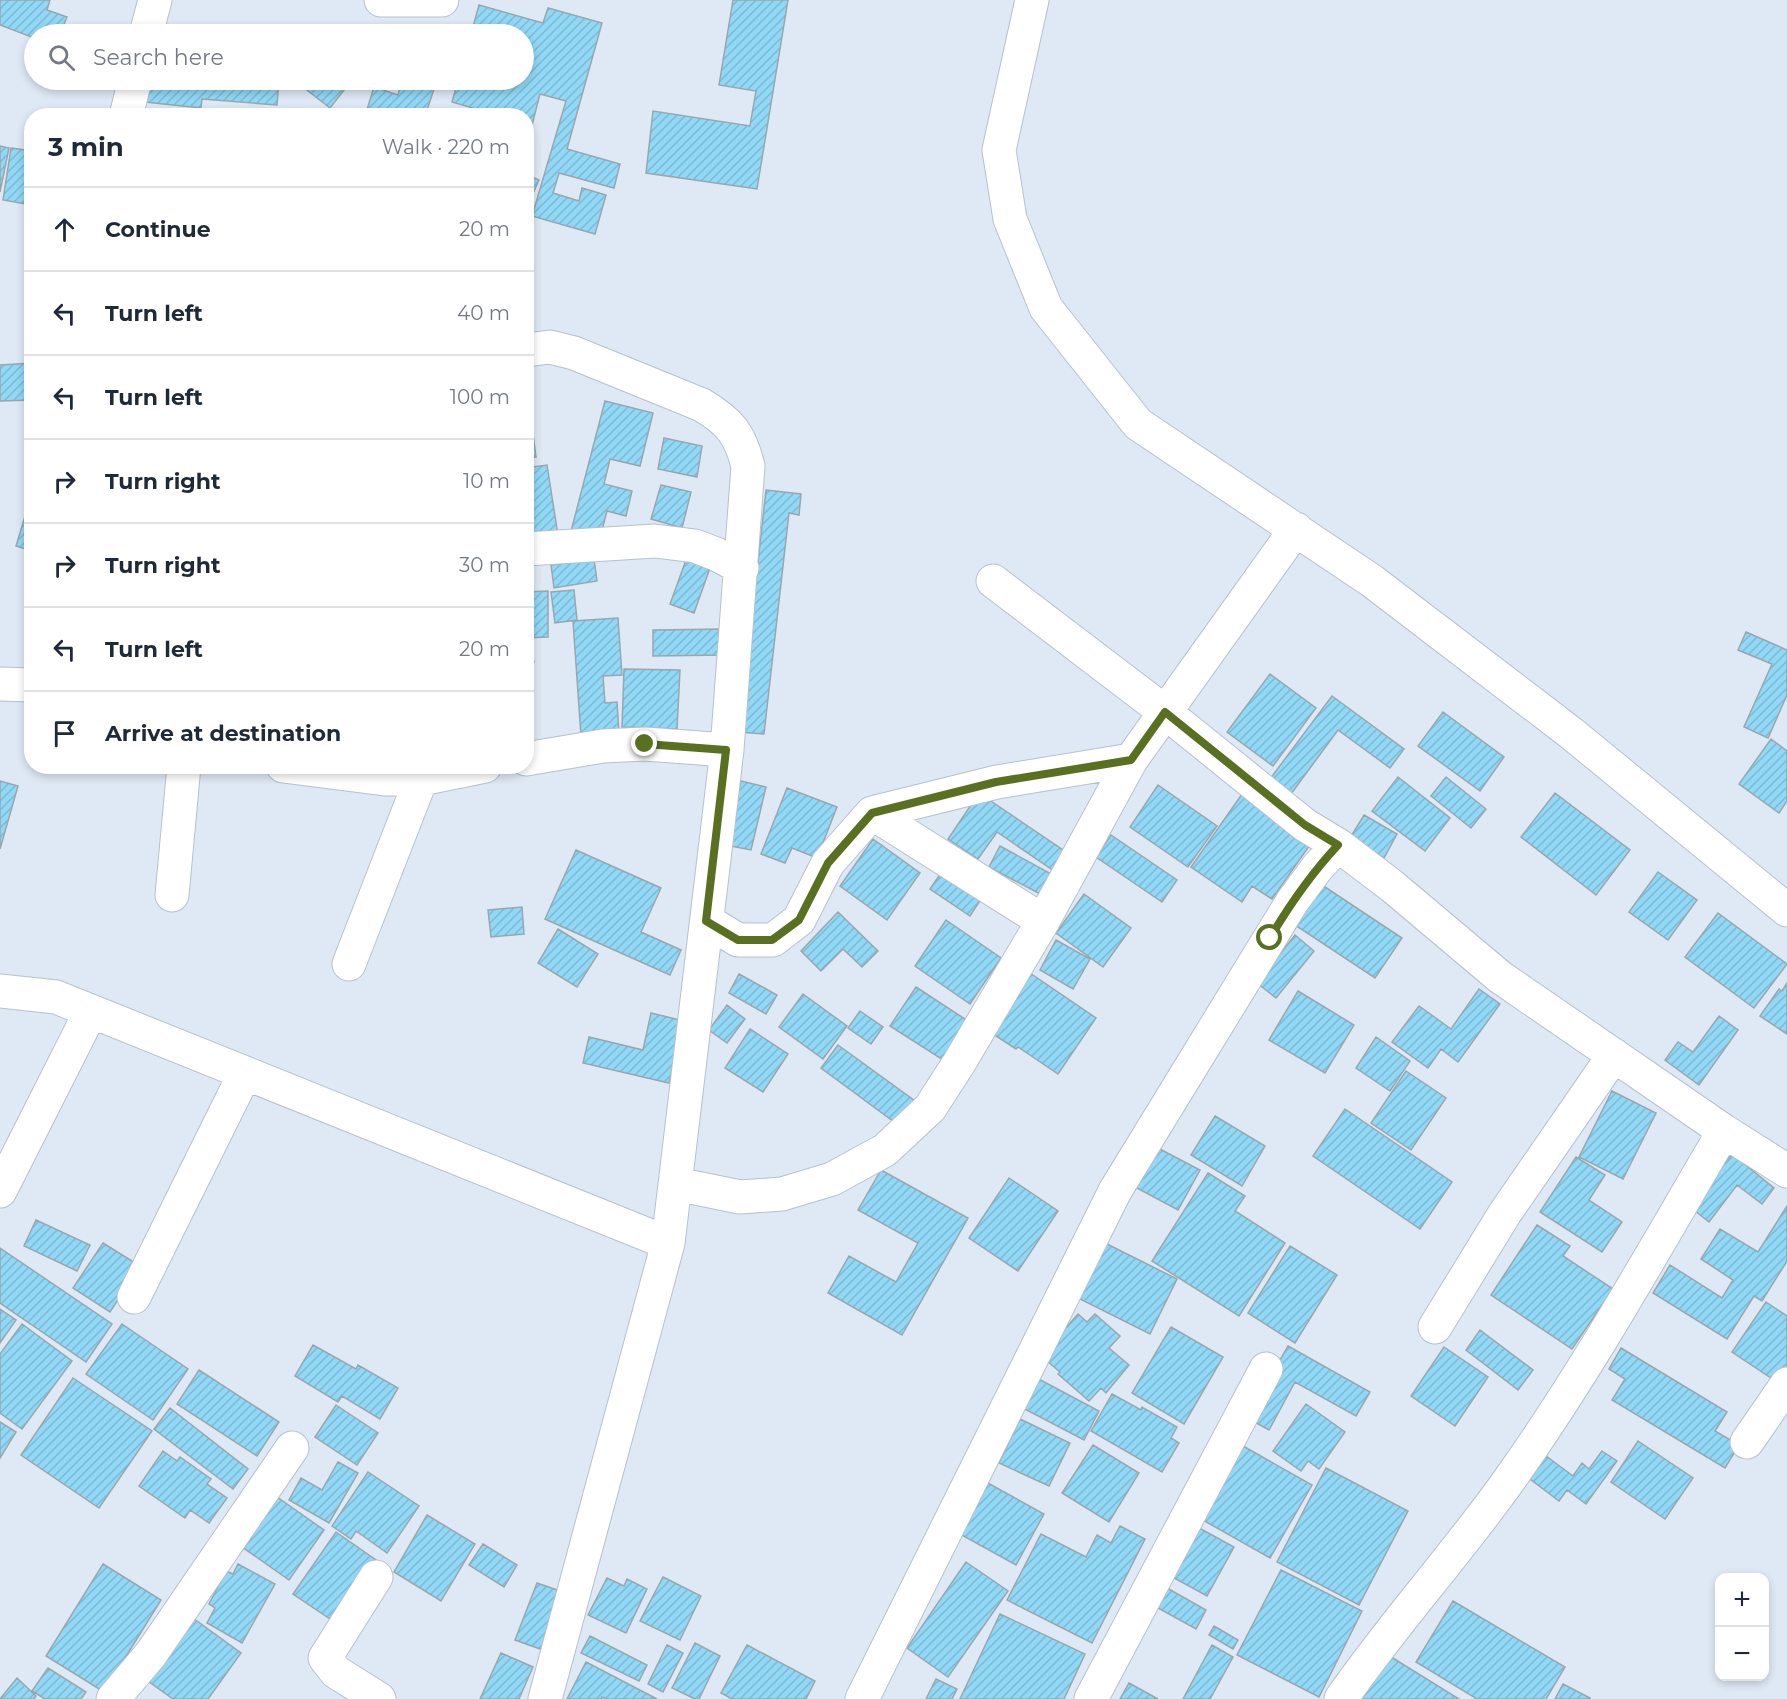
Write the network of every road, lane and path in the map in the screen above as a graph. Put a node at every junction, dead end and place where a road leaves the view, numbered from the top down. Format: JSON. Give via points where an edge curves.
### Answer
{"nodes":[{"id":1,"x":154,"y":0,"type":"edge"},
{"id":2,"x":381,"y":0,"type":"edge"},
{"id":3,"x":442,"y":0,"type":"edge"},
{"id":4,"x":1032,"y":0,"type":"edge"},
{"id":5,"x":148,"y":24,"type":"edge"},
{"id":6,"x":132,"y":90,"type":"edge"},
{"id":7,"x":128,"y":108,"type":"edge"},
{"id":8,"x":534,"y":349,"type":"edge"},
{"id":9,"x":1296,"y":529,"type":"junction"},
{"id":10,"x":534,"y":549,"type":"edge"},
{"id":11,"x":742,"y":568,"type":"junction"},
{"id":12,"x":993,"y":581,"type":"dead end"},
{"id":13,"x":0,"y":684,"type":"edge"},
{"id":14,"x":24,"y":685,"type":"edge"},
{"id":15,"x":1165,"y":712,"type":"junction"},
{"id":16,"x":726,"y":750,"type":"junction"},
{"id":17,"x":534,"y":758,"type":"edge"},
{"id":18,"x":1131,"y":760,"type":"junction"},
{"id":19,"x":183,"y":774,"type":"edge"},
{"id":20,"x":391,"y":774,"type":"edge"},
{"id":21,"x":446,"y":774,"type":"edge"},
{"id":22,"x":421,"y":779,"type":"junction"},
{"id":23,"x":872,"y":813,"type":"junction"},
{"id":24,"x":1338,"y":845,"type":"junction"},
{"id":25,"x":172,"y":895,"type":"dead end"},
{"id":26,"x":1787,"y":910,"type":"edge"},
{"id":27,"x":706,"y":921,"type":"junction"},
{"id":28,"x":1043,"y":921,"type":"junction"},
{"id":29,"x":349,"y":964,"type":"dead end"},
{"id":30,"x":0,"y":991,"type":"edge"},
{"id":31,"x":91,"y":1011,"type":"junction"},
{"id":32,"x":1614,"y":1055,"type":"junction"},
{"id":33,"x":245,"y":1073,"type":"junction"},
{"id":34,"x":1724,"y":1131,"type":"junction"},
{"id":35,"x":1787,"y":1171,"type":"edge"},
{"id":36,"x":676,"y":1185,"type":"junction"},
{"id":37,"x":0,"y":1191,"type":"edge"},
{"id":38,"x":668,"y":1243,"type":"junction"},
{"id":39,"x":134,"y":1297,"type":"dead end"},
{"id":40,"x":1435,"y":1327,"type":"dead end"},
{"id":41,"x":1266,"y":1369,"type":"dead end"},
{"id":42,"x":1787,"y":1384,"type":"edge"},
{"id":43,"x":1747,"y":1442,"type":"dead end"},
{"id":44,"x":292,"y":1448,"type":"dead end"},
{"id":45,"x":375,"y":1577,"type":"dead end"},
{"id":46,"x":113,"y":1699,"type":"edge"},
{"id":47,"x":379,"y":1699,"type":"edge"},
{"id":48,"x":545,"y":1699,"type":"edge"},
{"id":49,"x":862,"y":1699,"type":"edge"},
{"id":50,"x":1091,"y":1699,"type":"edge"},
{"id":51,"x":1341,"y":1699,"type":"edge"}],
"edges":[{"from":1,"to":5,"type":"street"},
{"from":2,"to":3,"type":"street"},
{"from":4,"to":9,"type":"street","via":[[999,150],[1010,219],[1046,308],[1138,424]]},
{"from":6,"to":7,"type":"street"},
{"from":8,"to":11,"type":"street","via":[[549,347],[574,353],[702,405],[722,417],[744,447],[748,466]]},
{"from":9,"to":15,"type":"street"},
{"from":9,"to":26,"type":"street","via":[[1372,581],[1571,733]]},
{"from":10,"to":11,"type":"street","via":[[655,541],[695,546]]},
{"from":11,"to":16,"type":"street"},
{"from":12,"to":15,"type":"street"},
{"from":13,"to":14,"type":"street"},
{"from":15,"to":18,"type":"street"},
{"from":15,"to":24,"type":"street","via":[[1305,825]]},
{"from":16,"to":17,"type":"street","via":[[645,744],[603,746]]},
{"from":16,"to":27,"type":"street"},
{"from":18,"to":23,"type":"street","via":[[996,782]]},
{"from":18,"to":28,"type":"street"},
{"from":19,"to":25,"type":"street"},
{"from":20,"to":22,"type":"street"},
{"from":21,"to":22,"type":"street"},
{"from":22,"to":29,"type":"street"},
{"from":23,"to":27,"type":"street","via":[[828,863],[799,920],[772,940],[738,940]]},
{"from":23,"to":28,"type":"street"},
{"from":24,"to":32,"type":"street","via":[[1500,977]]},
{"from":24,"to":49,"type":"street","via":[[1292,902],[1115,1191]]},
{"from":27,"to":36,"type":"street"},
{"from":28,"to":36,"type":"street","via":[[930,1108],[885,1150],[832,1179],[782,1194],[740,1197]]},
{"from":30,"to":31,"type":"street","via":[[56,997]]},
{"from":31,"to":33,"type":"street"},
{"from":31,"to":37,"type":"street"},
{"from":32,"to":34,"type":"street"},
{"from":32,"to":40,"type":"street","via":[[1505,1213]]},
{"from":33,"to":38,"type":"street"},
{"from":33,"to":39,"type":"street"},
{"from":34,"to":35,"type":"street"},
{"from":34,"to":51,"type":"street","via":[[1570,1390],[1506,1484]]},
{"from":36,"to":38,"type":"street"},
{"from":38,"to":48,"type":"street"},
{"from":41,"to":50,"type":"street"},
{"from":42,"to":43,"type":"street"},
{"from":44,"to":46,"type":"street","via":[[151,1654]]},
{"from":45,"to":47,"type":"street","via":[[325,1658],[336,1672]]}]}
